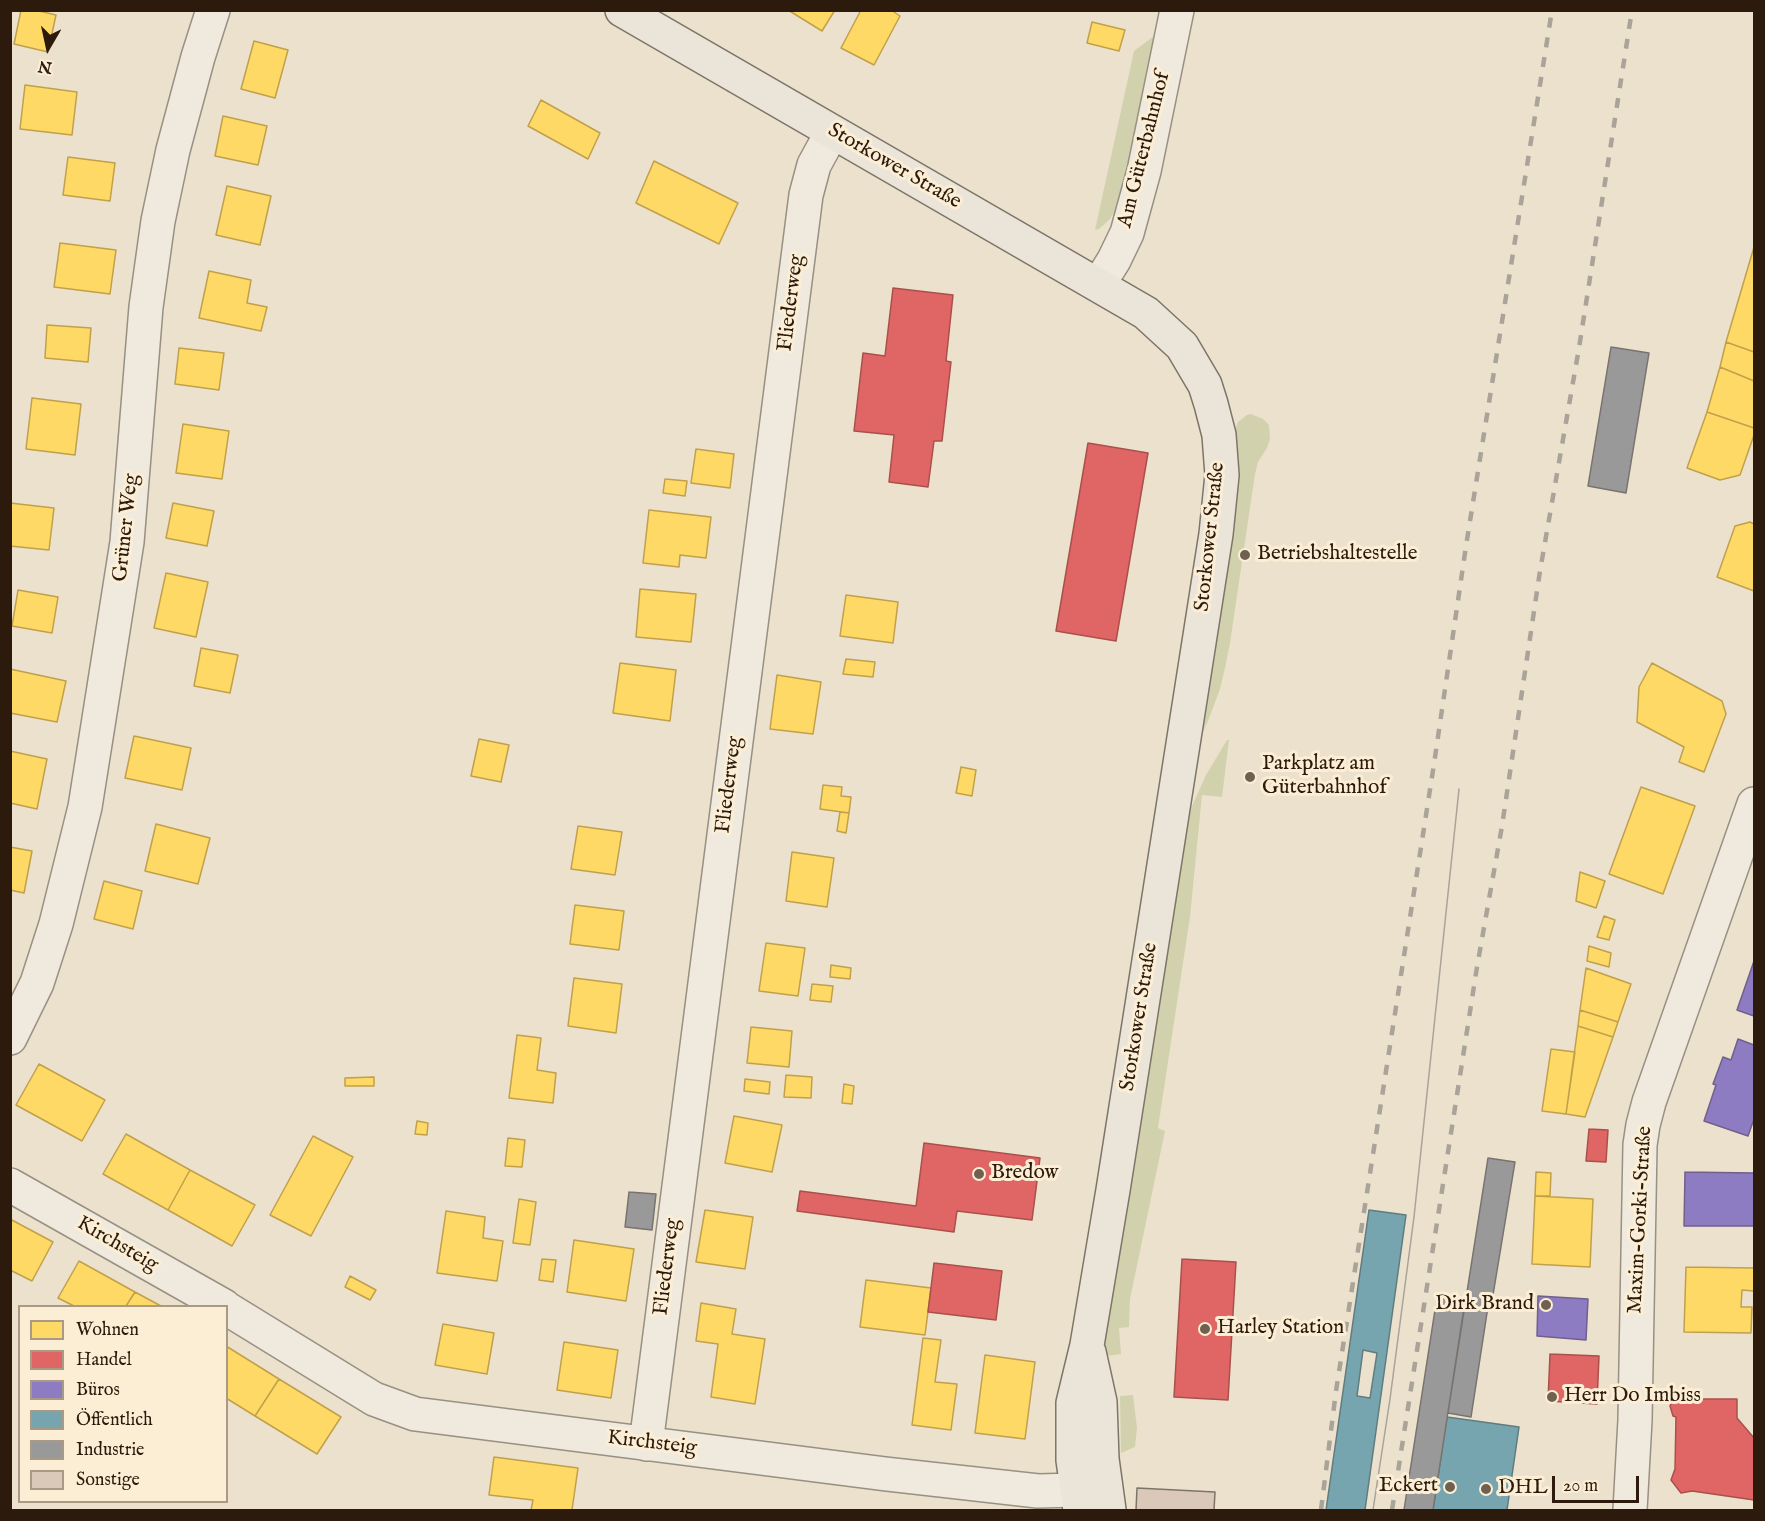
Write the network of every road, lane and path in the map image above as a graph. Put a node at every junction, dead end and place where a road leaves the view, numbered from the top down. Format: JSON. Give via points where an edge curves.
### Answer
{"nodes":[{"id":1,"x":213,"y":10,"type":"edge"},
{"id":2,"x":622,"y":10,"type":"edge"},
{"id":3,"x":1177,"y":10,"type":"edge"},
{"id":4,"x":832,"y":132,"type":"junction"},
{"id":5,"x":1099,"y":285,"type":"junction"},
{"id":6,"x":1755,"y":804,"type":"edge"},
{"id":7,"x":10,"y":1038,"type":"edge"},
{"id":8,"x":10,"y":1185,"type":"edge"},
{"id":9,"x":221,"y":1305,"type":"edge"},
{"id":10,"x":228,"y":1309,"type":"edge"},
{"id":11,"x":645,"y":1444,"type":"junction"},
{"id":12,"x":1093,"y":1499,"type":"edge"},
{"id":13,"x":1630,"y":1510,"type":"edge"}],
"edges":[{"from":1,"to":7,"type":"street","name":"Grüner Weg","via":[[173,150],[158,221],[146,307],[127,542],[85,807],[53,934],[37,983]]},
{"from":2,"to":4,"type":"main road","name":"Storkower Straße"},
{"from":3,"to":5,"type":"street","name":"Am Güterbahnhof","via":[[1144,171],[1127,233]]},
{"from":4,"to":5,"type":"main road","name":"Storkower Straße"},
{"from":4,"to":11,"type":"street","name":"Fliederweg","via":[[814,165],[806,195]]},
{"from":5,"to":12,"type":"main road","name":"Storkower Straße","via":[[1146,313],[1182,345],[1211,404],[1219,435],[1222,475],[1216,534],[1087,1345],[1073,1403],[1073,1460]]},
{"from":6,"to":13,"type":"street","name":"Maxim-Gorki-Straße","via":[[1643,1125]]},
{"from":8,"to":9,"type":"street","name":"Kirchsteig"},
{"from":10,"to":11,"type":"street","name":"Kirchsteig","via":[[374,1399],[415,1413]]},
{"from":11,"to":12,"type":"street","name":"Kirchsteig"}]}
